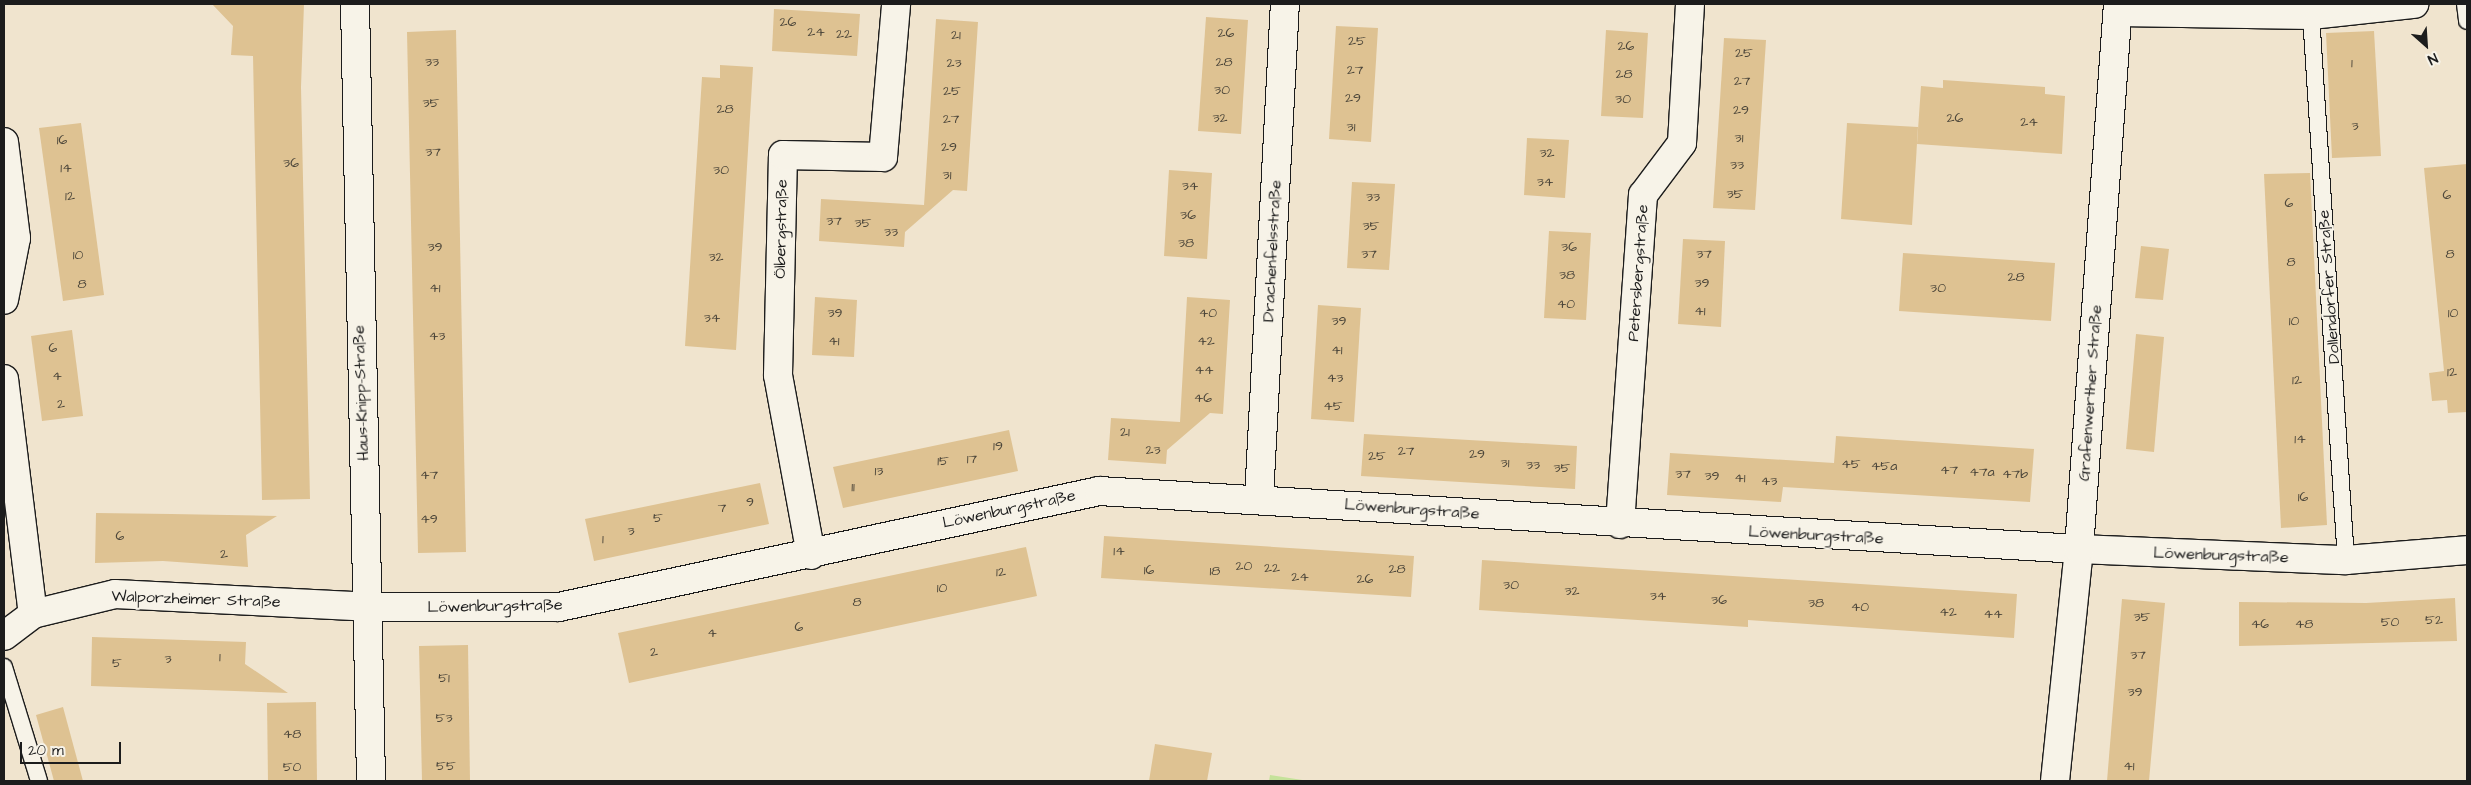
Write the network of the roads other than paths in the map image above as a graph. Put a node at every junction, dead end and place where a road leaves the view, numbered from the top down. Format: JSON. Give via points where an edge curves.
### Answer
{"nodes":[{"id":1,"x":355,"y":4,"type":"edge"},
{"id":2,"x":896,"y":4,"type":"edge"},
{"id":3,"x":1285,"y":4,"type":"edge"},
{"id":4,"x":1690,"y":4,"type":"edge"},
{"id":5,"x":2414,"y":4,"type":"edge"},
{"id":6,"x":2465,"y":4,"type":"edge"},
{"id":7,"x":2118,"y":8,"type":"edge"},
{"id":8,"x":2311,"y":14,"type":"junction"},
{"id":9,"x":2467,"y":20,"type":"edge"},
{"id":10,"x":4,"y":142,"type":"edge"},
{"id":11,"x":4,"y":300,"type":"edge"},
{"id":12,"x":4,"y":379,"type":"edge"},
{"id":13,"x":1259,"y":498,"type":"junction"},
{"id":14,"x":1620,"y":524,"type":"junction"},
{"id":15,"x":2079,"y":549,"type":"junction"},
{"id":16,"x":2467,"y":550,"type":"edge"},
{"id":17,"x":812,"y":554,"type":"junction"},
{"id":18,"x":2346,"y":560,"type":"junction"},
{"id":19,"x":368,"y":606,"type":"junction"},
{"id":20,"x":33,"y":614,"type":"junction"},
{"id":21,"x":4,"y":636,"type":"edge"},
{"id":22,"x":4,"y":668,"type":"edge"},
{"id":23,"x":39,"y":781,"type":"edge"},
{"id":24,"x":371,"y":781,"type":"edge"},
{"id":25,"x":2055,"y":781,"type":"edge"}],
"edges":[{"from":1,"to":19,"type":"street","name":"Haus-Knipp-Straße"},
{"from":2,"to":17,"type":"street","name":"Ölbergstraße","via":[[883,157],[783,155],[778,375]]},
{"from":3,"to":13,"type":"street","name":"Drachenfelsstraße"},
{"from":4,"to":14,"type":"street","name":"Petersbergstraße","via":[[1682,143],[1643,196]]},
{"from":5,"to":8,"type":"street"},
{"from":6,"to":9,"type":"lane"},
{"from":7,"to":8,"type":"street"},
{"from":7,"to":15,"type":"street","name":"Grafenwerther Straße"},
{"from":8,"to":18,"type":"lane","name":"Dollendorfer Straße"},
{"from":10,"to":11,"type":"street","via":[[16,238]]},
{"from":12,"to":20,"type":"street"},
{"from":13,"to":14,"type":"street","name":"Löwenburgstraße"},
{"from":13,"to":17,"type":"street","name":"Löwenburgstraße","via":[[1099,491],[987,512]]},
{"from":14,"to":15,"type":"street","name":"Löwenburgstraße"},
{"from":15,"to":18,"type":"street","name":"Löwenburgstraße"},
{"from":15,"to":25,"type":"street","name":"Grafenwerther Straße"},
{"from":16,"to":18,"type":"street","name":"Löwenburgstraße"},
{"from":17,"to":19,"type":"street","name":"Löwenburgstraße","via":[[559,607]]},
{"from":19,"to":20,"type":"street","name":"Walporzheimer Straße","via":[[115,594]]},
{"from":19,"to":24,"type":"street","name":"Haus-Knipp-Straße"},
{"from":20,"to":21,"type":"street","name":"Walporzheimer Straße"},
{"from":22,"to":23,"type":"lane"}]}
